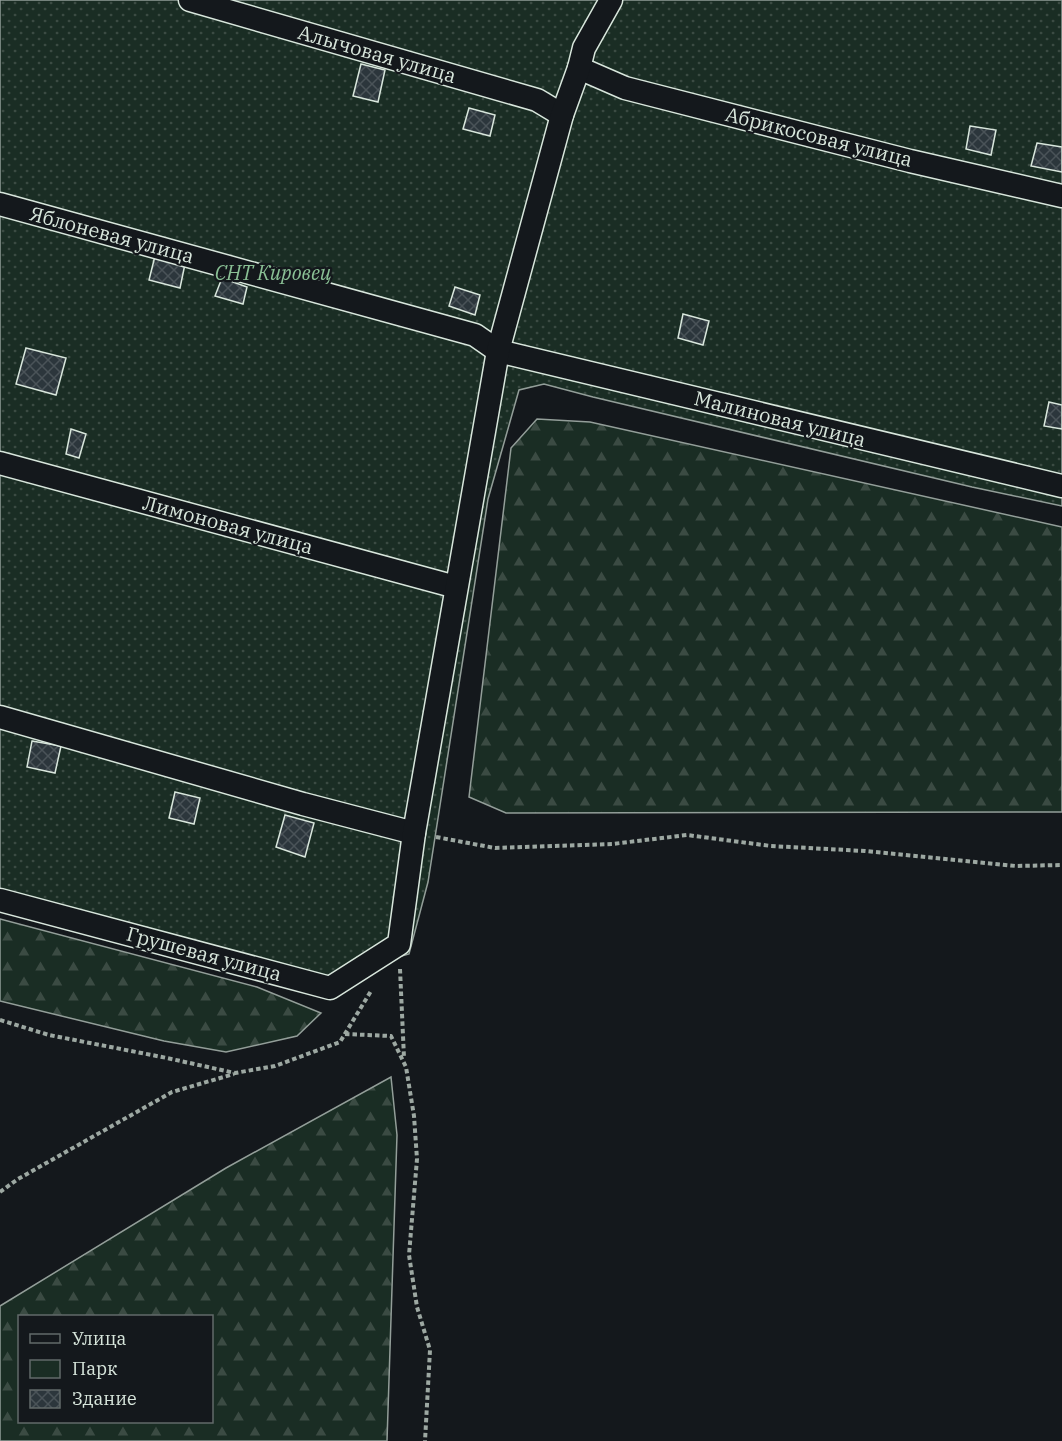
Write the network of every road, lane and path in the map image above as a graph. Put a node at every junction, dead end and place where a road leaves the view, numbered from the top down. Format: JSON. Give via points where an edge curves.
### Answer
{"nodes":[{"id":1,"x":190,"y":0,"type":"edge"},
{"id":2,"x":611,"y":0,"type":"edge"},
{"id":3,"x":579,"y":68,"type":"junction"},
{"id":4,"x":562,"y":115,"type":"junction"},
{"id":5,"x":1062,"y":196,"type":"edge"},
{"id":6,"x":0,"y":204,"type":"edge"},
{"id":7,"x":498,"y":351,"type":"junction"},
{"id":8,"x":0,"y":463,"type":"edge"},
{"id":9,"x":1062,"y":486,"type":"edge"},
{"id":10,"x":456,"y":587,"type":"junction"},
{"id":11,"x":0,"y":717,"type":"edge"},
{"id":12,"x":414,"y":833,"type":"junction"},
{"id":13,"x":1062,"y":865,"type":"edge"},
{"id":14,"x":0,"y":900,"type":"edge"},
{"id":15,"x":399,"y":944,"type":"junction"},
{"id":16,"x":375,"y":984,"type":"dead end"},
{"id":17,"x":0,"y":1020,"type":"edge"},
{"id":18,"x":345,"y":1034,"type":"junction"},
{"id":19,"x":404,"y":1062,"type":"junction"},
{"id":20,"x":235,"y":1074,"type":"junction"},
{"id":21,"x":0,"y":1192,"type":"edge"},
{"id":22,"x":425,"y":1441,"type":"edge"}],
"edges":[{"from":1,"to":4,"type":"street","name":"Алычовая улица","via":[[537,100]]},
{"from":2,"to":3,"type":"street","via":[[584,48]]},
{"from":3,"to":4,"type":"street"},
{"from":3,"to":5,"type":"street","name":"Абрикосовая улица","via":[[625,88]]},
{"from":4,"to":7,"type":"street"},
{"from":6,"to":7,"type":"street","name":"Яблоневая улица","via":[[475,335]]},
{"from":7,"to":9,"type":"street","name":"Малиновая улица"},
{"from":7,"to":10,"type":"street"},
{"from":8,"to":10,"type":"street","name":"Лимоновая улица"},
{"from":10,"to":12,"type":"street"},
{"from":11,"to":12,"type":"street"},
{"from":12,"to":13,"type":"path","via":[[495,848],[612,844],[687,835],[771,846],[1016,866]]},
{"from":12,"to":15,"type":"street"},
{"from":14,"to":15,"type":"street","name":"Грушевая улица","via":[[330,988]]},
{"from":15,"to":19,"type":"path"},
{"from":16,"to":18,"type":"path"},
{"from":17,"to":20,"type":"path","via":[[49,1035]]},
{"from":18,"to":19,"type":"path","via":[[392,1036]]},
{"from":18,"to":20,"type":"path","via":[[340,1042],[286,1062]]},
{"from":19,"to":22,"type":"path","via":[[417,1158],[409,1255],[417,1307],[430,1350]]},
{"from":20,"to":21,"type":"path","via":[[172,1092]]}]}
